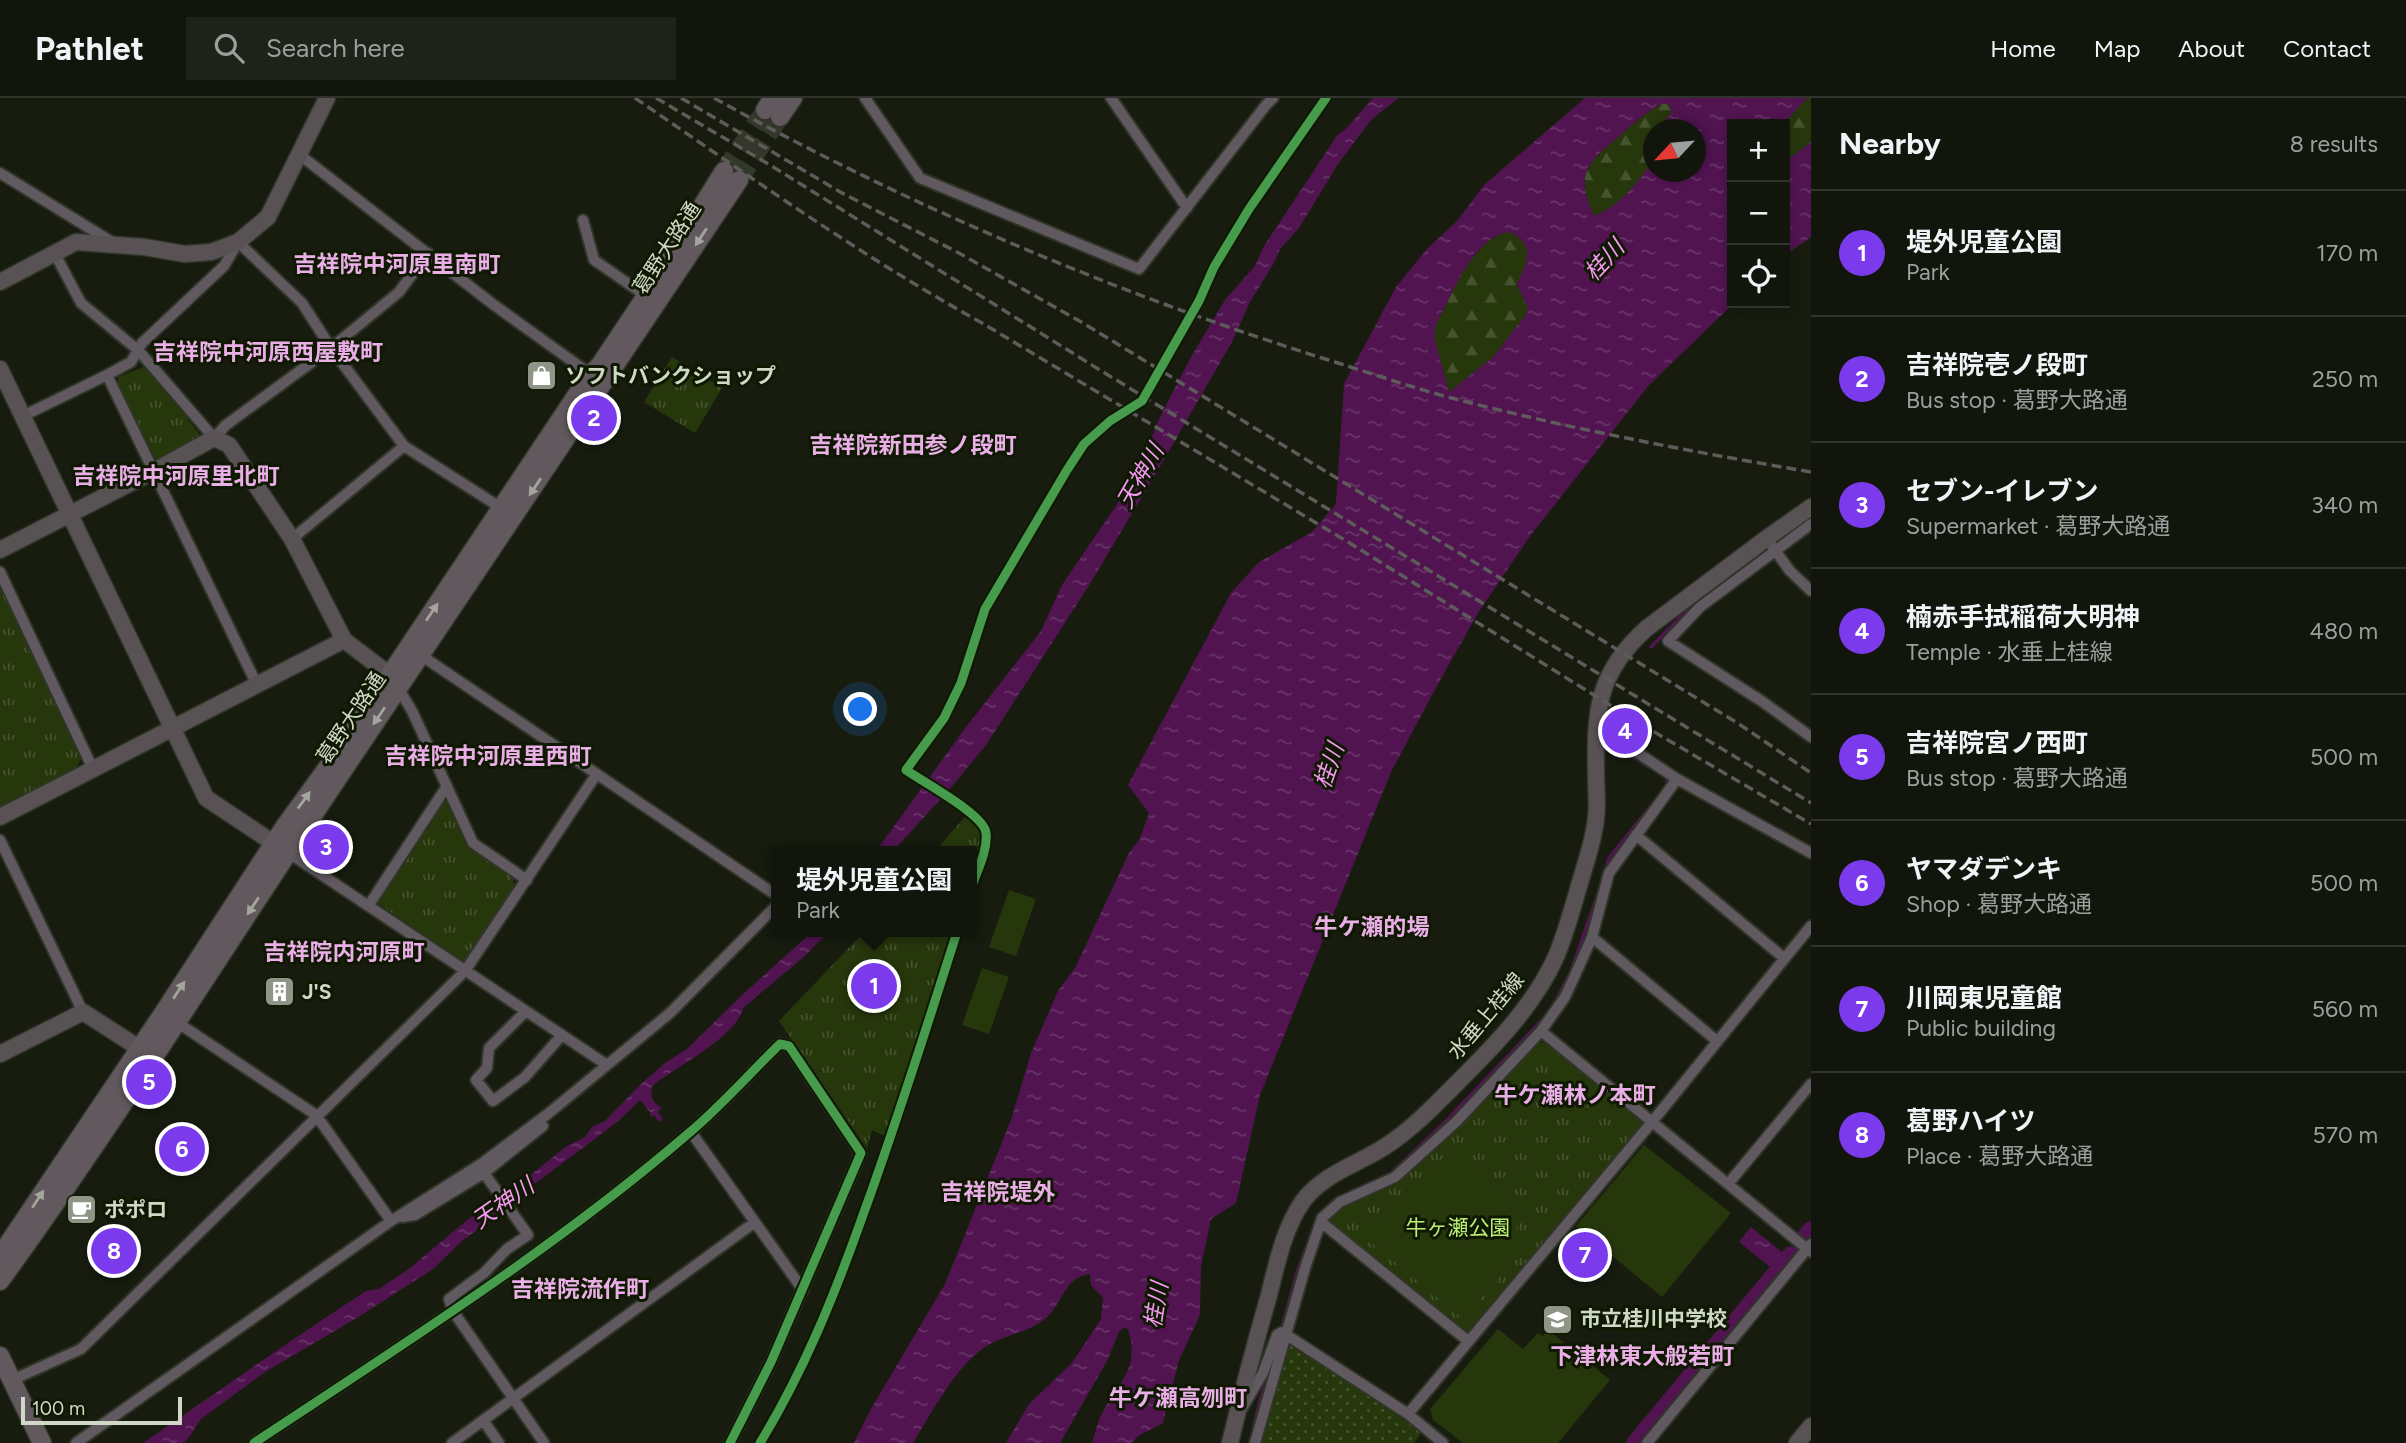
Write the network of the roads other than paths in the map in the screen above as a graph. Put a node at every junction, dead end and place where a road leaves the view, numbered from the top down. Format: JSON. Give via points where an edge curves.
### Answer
{"nodes":[{"id":1,"x":327,"y":98,"type":"edge"},
{"id":2,"x":793,"y":98,"type":"edge"},
{"id":3,"x":865,"y":98,"type":"edge"},
{"id":4,"x":1111,"y":98,"type":"edge"},
{"id":5,"x":1273,"y":98,"type":"edge"},
{"id":6,"x":773,"y":108,"type":"tunnel mouth"},
{"id":7,"x":300,"y":155,"type":"junction"},
{"id":8,"x":0,"y":173,"type":"edge"},
{"id":9,"x":732,"y":175,"type":"tunnel mouth"},
{"id":10,"x":1187,"y":208,"type":"junction"},
{"id":11,"x":583,"y":220,"type":"dead end"},
{"id":12,"x":238,"y":242,"type":"junction"},
{"id":13,"x":118,"y":245,"type":"junction"},
{"id":14,"x":428,"y":253,"type":"junction"},
{"id":15,"x":55,"y":254,"type":"junction"},
{"id":16,"x":0,"y":282,"type":"edge"},
{"id":17,"x":651,"y":300,"type":"junction"},
{"id":18,"x":331,"y":348,"type":"junction"},
{"id":19,"x":139,"y":351,"type":"junction"},
{"id":20,"x":0,"y":369,"type":"edge"},
{"id":21,"x":107,"y":375,"type":"junction"},
{"id":22,"x":597,"y":379,"type":"junction"},
{"id":23,"x":23,"y":416,"type":"junction"},
{"id":24,"x":214,"y":438,"type":"junction"},
{"id":25,"x":404,"y":446,"type":"junction"},
{"id":26,"x":154,"y":471,"type":"junction"},
{"id":27,"x":1811,"y":507,"type":"edge"},
{"id":28,"x":69,"y":513,"type":"junction"},
{"id":29,"x":508,"y":513,"type":"junction"},
{"id":30,"x":1811,"y":524,"type":"edge"},
{"id":31,"x":292,"y":539,"type":"junction"},
{"id":32,"x":1771,"y":544,"type":"junction"},
{"id":33,"x":0,"y":550,"type":"edge"},
{"id":34,"x":0,"y":572,"type":"edge"},
{"id":35,"x":464,"y":579,"type":"junction"},
{"id":36,"x":1811,"y":591,"type":"edge"},
{"id":37,"x":344,"y":640,"type":"junction"},
{"id":38,"x":422,"y":656,"type":"junction"},
{"id":39,"x":394,"y":681,"type":"junction"},
{"id":40,"x":257,"y":685,"type":"junction"},
{"id":41,"x":173,"y":729,"type":"junction"},
{"id":42,"x":1603,"y":730,"type":"junction"},
{"id":43,"x":1811,"y":737,"type":"edge"},
{"id":44,"x":93,"y":769,"type":"junction"},
{"id":45,"x":596,"y":775,"type":"junction"},
{"id":46,"x":1677,"y":779,"type":"junction"},
{"id":47,"x":447,"y":786,"type":"junction"},
{"id":48,"x":0,"y":817,"type":"edge"},
{"id":49,"x":1636,"y":835,"type":"junction"},
{"id":50,"x":0,"y":840,"type":"edge"},
{"id":51,"x":282,"y":848,"type":"junction"},
{"id":52,"x":1811,"y":853,"type":"edge"},
{"id":53,"x":527,"y":880,"type":"junction"},
{"id":54,"x":771,"y":892,"type":"edge"},
{"id":55,"x":369,"y":905,"type":"junction"},
{"id":56,"x":771,"y":910,"type":"edge"},
{"id":57,"x":1811,"y":926,"type":"edge"},
{"id":58,"x":1592,"y":937,"type":"junction"},
{"id":59,"x":1784,"y":958,"type":"junction"},
{"id":60,"x":466,"y":971,"type":"junction"},
{"id":61,"x":526,"y":1011,"type":"junction"},
{"id":62,"x":83,"y":1012,"type":"junction"},
{"id":63,"x":171,"y":1018,"type":"junction"},
{"id":64,"x":1541,"y":1031,"type":"junction"},
{"id":65,"x":562,"y":1035,"type":"junction"},
{"id":66,"x":1717,"y":1041,"type":"junction"},
{"id":67,"x":139,"y":1048,"type":"junction"},
{"id":68,"x":0,"y":1054,"type":"edge"},
{"id":69,"x":154,"y":1058,"type":"junction"},
{"id":70,"x":607,"y":1065,"type":"junction"},
{"id":71,"x":1811,"y":1084,"type":"edge"},
{"id":72,"x":575,"y":1092,"type":"junction"},
{"id":73,"x":492,"y":1101,"type":"junction"},
{"id":74,"x":481,"y":1109,"type":"dead end"},
{"id":75,"x":316,"y":1115,"type":"junction"},
{"id":76,"x":1652,"y":1122,"type":"junction"},
{"id":77,"x":85,"y":1128,"type":"junction"},
{"id":78,"x":691,"y":1132,"type":"junction"},
{"id":79,"x":101,"y":1138,"type":"junction"},
{"id":80,"x":487,"y":1176,"type":"junction"},
{"id":81,"x":1728,"y":1184,"type":"junction"},
{"id":82,"x":394,"y":1220,"type":"junction"},
{"id":83,"x":755,"y":1222,"type":"junction"},
{"id":84,"x":1321,"y":1222,"type":"junction"},
{"id":85,"x":1810,"y":1248,"type":"edge"},
{"id":86,"x":0,"y":1256,"type":"edge"},
{"id":87,"x":0,"y":1281,"type":"edge"},
{"id":88,"x":803,"y":1290,"type":"junction"},
{"id":89,"x":453,"y":1311,"type":"junction"},
{"id":90,"x":1282,"y":1333,"type":"junction"},
{"id":91,"x":1468,"y":1340,"type":"junction"},
{"id":92,"x":0,"y":1356,"type":"edge"},
{"id":93,"x":12,"y":1380,"type":"junction"},
{"id":94,"x":513,"y":1398,"type":"junction"},
{"id":95,"x":1408,"y":1414,"type":"junction"},
{"id":96,"x":1236,"y":1418,"type":"junction"},
{"id":97,"x":483,"y":1420,"type":"junction"},
{"id":98,"x":256,"y":1442,"type":"edge"},
{"id":99,"x":456,"y":1442,"type":"edge"},
{"id":100,"x":42,"y":1443,"type":"edge"},
{"id":101,"x":76,"y":1443,"type":"edge"},
{"id":102,"x":499,"y":1443,"type":"edge"},
{"id":103,"x":544,"y":1443,"type":"edge"},
{"id":104,"x":730,"y":1443,"type":"edge"},
{"id":105,"x":1230,"y":1443,"type":"edge"},
{"id":106,"x":1255,"y":1443,"type":"edge"},
{"id":107,"x":1443,"y":1443,"type":"edge"},
{"id":108,"x":1647,"y":1443,"type":"edge"}],
"edges":[{"from":1,"to":7,"type":"street"},
{"from":2,"to":6,"type":"main road"},
{"from":3,"to":10,"type":"street","via":[[920,177],[1139,270]]},
{"from":4,"to":10,"type":"street"},
{"from":5,"to":10,"type":"street"},
{"from":7,"to":12,"type":"street","via":[[268,217]]},
{"from":7,"to":14,"type":"street"},
{"from":8,"to":13,"type":"street"},
{"from":9,"to":17,"type":"main road","name":"葛野大路通"},
{"from":11,"to":17,"type":"street","via":[[594,260]]},
{"from":12,"to":13,"type":"street","via":[[211,252],[185,254]]},
{"from":12,"to":18,"type":"street","via":[[302,303]]},
{"from":12,"to":19,"type":"street","via":[[224,266],[142,343]]},
{"from":13,"to":15,"type":"street","via":[[76,242]]},
{"from":14,"to":18,"type":"street","via":[[399,292]]},
{"from":14,"to":22,"type":"street"},
{"from":15,"to":16,"type":"street"},
{"from":15,"to":19,"type":"street","via":[[81,303]]},
{"from":17,"to":22,"type":"main road","name":"葛野大路通","via":[[600,365]]},
{"from":18,"to":24,"type":"street"},
{"from":18,"to":25,"type":"street"},
{"from":19,"to":21,"type":"street","via":[[131,362]]},
{"from":19,"to":24,"type":"street"},
{"from":20,"to":23,"type":"street"},
{"from":21,"to":23,"type":"street"},
{"from":21,"to":26,"type":"street"},
{"from":22,"to":29,"type":"main road","name":"葛野大路通"},
{"from":23,"to":28,"type":"street"},
{"from":24,"to":26,"type":"street"},
{"from":24,"to":31,"type":"street","via":[[229,445]]},
{"from":25,"to":29,"type":"street"},
{"from":25,"to":31,"type":"street"},
{"from":26,"to":28,"type":"street"},
{"from":26,"to":40,"type":"street"},
{"from":27,"to":32,"type":"street","name":"水垂上桂線"},
{"from":28,"to":33,"type":"street"},
{"from":28,"to":41,"type":"street"},
{"from":29,"to":35,"type":"main road","name":"葛野大路通"},
{"from":30,"to":32,"type":"street"},
{"from":31,"to":37,"type":"street"},
{"from":32,"to":36,"type":"street","via":[[1790,572]]},
{"from":32,"to":42,"type":"street","name":"水垂上桂線","via":[[1630,643],[1598,705]]},
{"from":32,"to":43,"type":"street","via":[[1668,641]]},
{"from":34,"to":44,"type":"street"},
{"from":35,"to":38,"type":"main road","name":"葛野大路通"},
{"from":39,"to":35,"type":"main road","name":"葛野大路通","one_way":true},
{"from":37,"to":39,"type":"street"},
{"from":37,"to":40,"type":"street"},
{"from":38,"to":39,"type":"main road","name":"葛野大路通"},
{"from":38,"to":45,"type":"street"},
{"from":39,"to":47,"type":"street"},
{"from":39,"to":51,"type":"main road","name":"葛野大路通"},
{"from":40,"to":41,"type":"street"},
{"from":41,"to":44,"type":"street"},
{"from":41,"to":51,"type":"street","via":[[206,798]]},
{"from":42,"to":46,"type":"street"},
{"from":42,"to":96,"type":"street","name":"水垂上桂線","via":[[1595,830],[1555,959],[1523,1012],[1443,1097],[1387,1145],[1331,1176],[1304,1200],[1279,1256]]},
{"from":44,"to":48,"type":"street"},
{"from":45,"to":53,"type":"street"},
{"from":45,"to":54,"type":"street"},
{"from":46,"to":49,"type":"street"},
{"from":46,"to":52,"type":"street"},
{"from":47,"to":53,"type":"street","via":[[472,843]]},
{"from":47,"to":55,"type":"street"},
{"from":49,"to":58,"type":"street","via":[[1609,873]]},
{"from":49,"to":59,"type":"street"},
{"from":50,"to":62,"type":"street"},
{"from":51,"to":55,"type":"street"},
{"from":51,"to":63,"type":"main road","name":"葛野大路通"},
{"from":53,"to":60,"type":"street"},
{"from":55,"to":60,"type":"street"},
{"from":56,"to":70,"type":"street","via":[[670,1013]]},
{"from":57,"to":59,"type":"street"},
{"from":58,"to":64,"type":"street","via":[[1565,997]]},
{"from":58,"to":66,"type":"street"},
{"from":59,"to":66,"type":"street"},
{"from":60,"to":61,"type":"street"},
{"from":60,"to":75,"type":"street"},
{"from":61,"to":65,"type":"street"},
{"from":61,"to":73,"type":"street","via":[[489,1048],[487,1068],[476,1080]]},
{"from":62,"to":67,"type":"street"},
{"from":62,"to":68,"type":"street"},
{"from":63,"to":67,"type":"main road","name":"葛野大路通"},
{"from":63,"to":69,"type":"main road","name":"葛野大路通"},
{"from":63,"to":75,"type":"street"},
{"from":64,"to":76,"type":"street"},
{"from":64,"to":84,"type":"street","via":[[1464,1114],[1395,1177],[1340,1202]]},
{"from":65,"to":70,"type":"street"},
{"from":65,"to":73,"type":"street","via":[[525,1077]]},
{"from":66,"to":76,"type":"street"},
{"from":67,"to":69,"type":"main road"},
{"from":67,"to":77,"type":"main road","name":"葛野大路通"},
{"from":69,"to":79,"type":"main road","name":"葛野大路通"},
{"from":70,"to":72,"type":"street"},
{"from":71,"to":81,"type":"street"},
{"from":72,"to":80,"type":"street","via":[[572,1103]]},
{"from":72,"to":82,"type":"street","via":[[481,1164]]},
{"from":73,"to":74,"type":"street"},
{"from":75,"to":82,"type":"street"},
{"from":75,"to":93,"type":"street","via":[[81,1349]]},
{"from":76,"to":81,"type":"street"},
{"from":76,"to":91,"type":"street"},
{"from":77,"to":79,"type":"main road"},
{"from":86,"to":77,"type":"main road","name":"葛野大路通","one_way":true},
{"from":78,"to":83,"type":"street"},
{"from":78,"to":88,"type":"street","via":[[780,1044],[789,1046],[861,1153]]},
{"from":78,"to":89,"type":"street","via":[[603,1203]]},
{"from":79,"to":87,"type":"main road","name":"葛野大路通"},
{"from":80,"to":82,"type":"street","via":[[415,1215]]},
{"from":80,"to":89,"type":"street","via":[[528,1235],[449,1299]]},
{"from":81,"to":85,"type":"street"},
{"from":82,"to":101,"type":"street"},
{"from":83,"to":88,"type":"street"},
{"from":83,"to":94,"type":"street"},
{"from":84,"to":90,"type":"street"},
{"from":84,"to":91,"type":"street"},
{"from":85,"to":108,"type":"street"},
{"from":88,"to":104,"type":"street"},
{"from":89,"to":94,"type":"street"},
{"from":89,"to":98,"type":"street"},
{"from":90,"to":95,"type":"street"},
{"from":90,"to":96,"type":"street"},
{"from":90,"to":106,"type":"street"},
{"from":91,"to":95,"type":"street"},
{"from":92,"to":93,"type":"main road"},
{"from":93,"to":100,"type":"main road"},
{"from":94,"to":97,"type":"street"},
{"from":94,"to":103,"type":"street"},
{"from":95,"to":107,"type":"street"},
{"from":96,"to":105,"type":"street","name":"水垂上桂線"},
{"from":97,"to":99,"type":"street"},
{"from":97,"to":102,"type":"street"}]}
